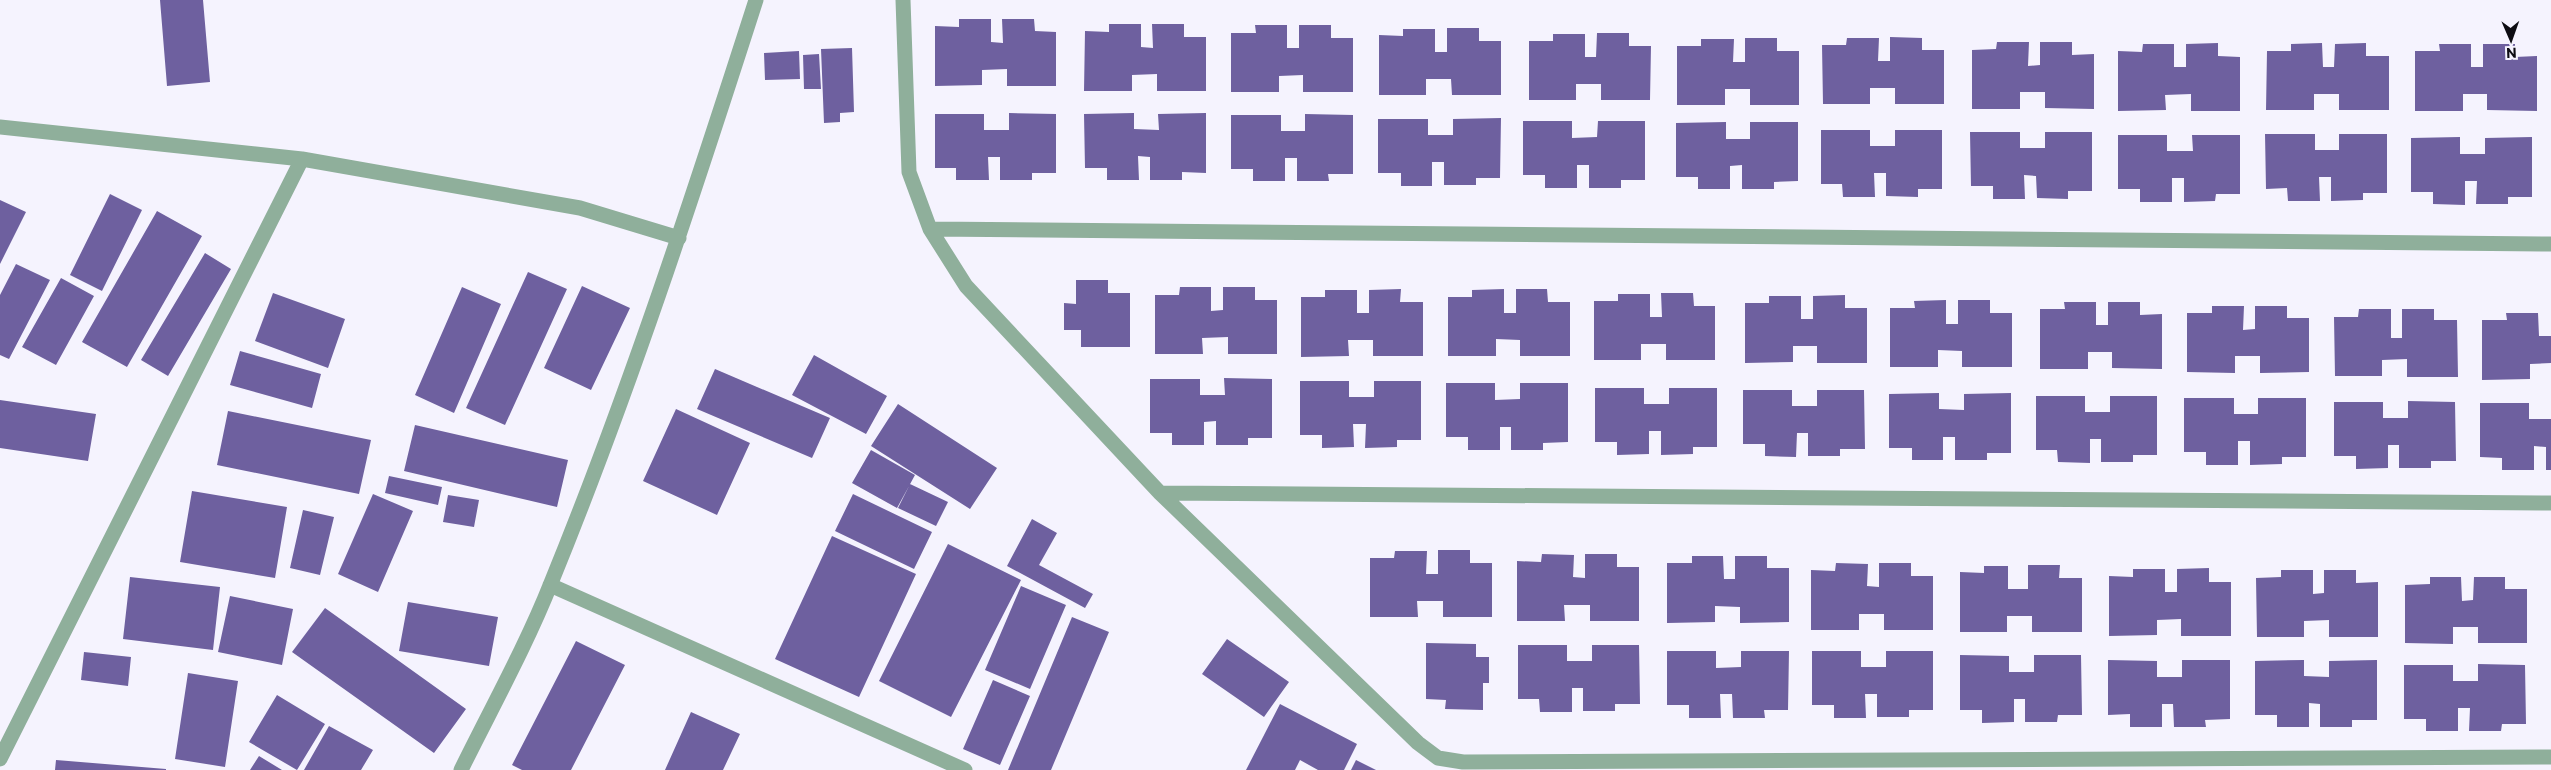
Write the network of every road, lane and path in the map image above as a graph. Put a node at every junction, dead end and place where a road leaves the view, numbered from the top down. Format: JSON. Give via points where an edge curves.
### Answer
{"nodes":[{"id":1,"x":756,"y":0,"type":"edge"},
{"id":2,"x":903,"y":0,"type":"edge"},
{"id":3,"x":0,"y":128,"type":"edge"},
{"id":4,"x":302,"y":159,"type":"junction"},
{"id":5,"x":930,"y":229,"type":"junction"},
{"id":6,"x":679,"y":238,"type":"junction"},
{"id":7,"x":2551,"y":244,"type":"edge"},
{"id":8,"x":1160,"y":493,"type":"junction"},
{"id":9,"x":2551,"y":503,"type":"edge"},
{"id":10,"x":550,"y":586,"type":"junction"},
{"id":11,"x":2551,"y":757,"type":"edge"},
{"id":12,"x":0,"y":759,"type":"edge"},
{"id":13,"x":936,"y":764,"type":"edge"},
{"id":14,"x":461,"y":770,"type":"edge"},
{"id":15,"x":965,"y":770,"type":"edge"}],
"edges":[{"from":1,"to":6,"type":"street"},
{"from":2,"to":5,"type":"street","via":[[909,172]]},
{"from":3,"to":4,"type":"street"},
{"from":4,"to":6,"type":"street","via":[[580,208]]},
{"from":4,"to":12,"type":"street"},
{"from":5,"to":7,"type":"street"},
{"from":5,"to":8,"type":"street","via":[[966,286]]},
{"from":6,"to":10,"type":"street","via":[[614,421]]},
{"from":8,"to":9,"type":"street"},
{"from":8,"to":11,"type":"street","via":[[1418,743],[1438,758],[1463,762]]},
{"from":10,"to":13,"type":"street"},
{"from":10,"to":14,"type":"street"},
{"from":13,"to":15,"type":"street"}]}
